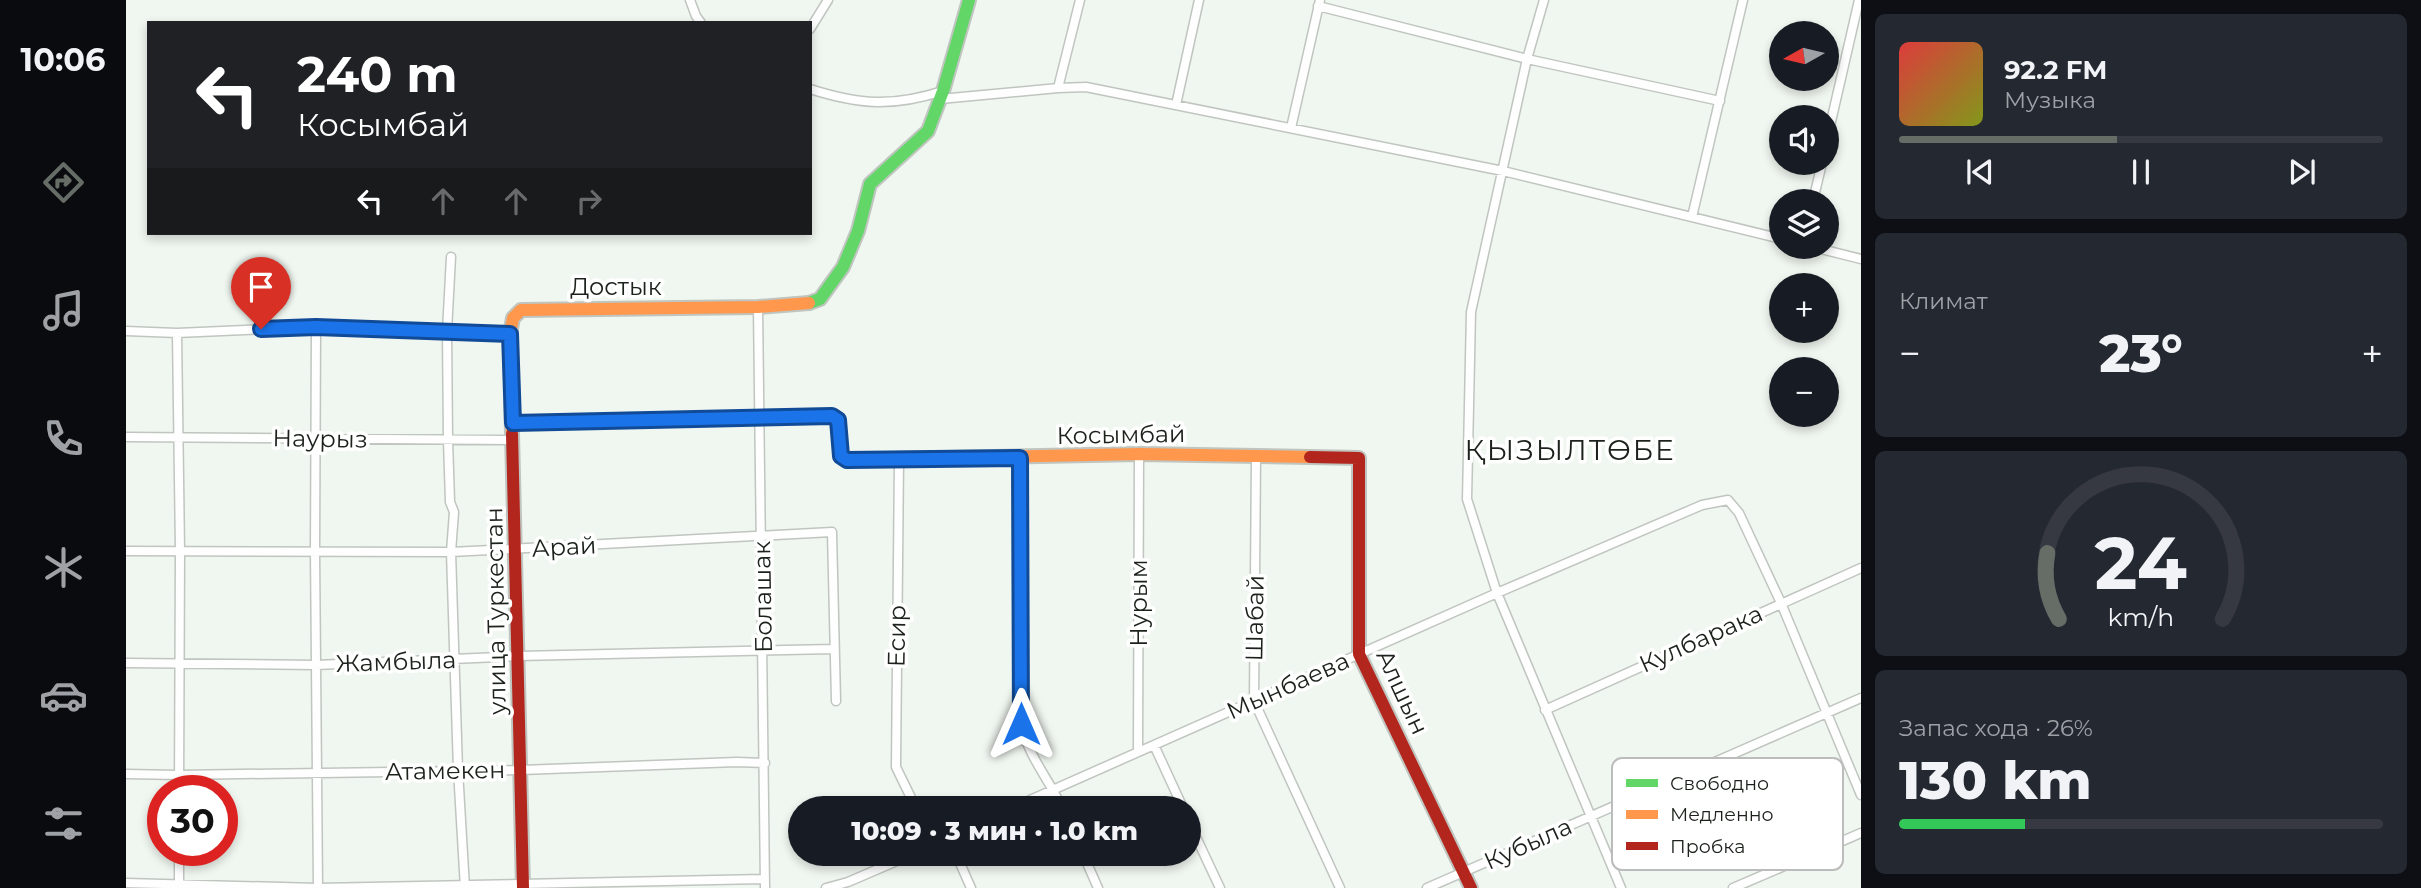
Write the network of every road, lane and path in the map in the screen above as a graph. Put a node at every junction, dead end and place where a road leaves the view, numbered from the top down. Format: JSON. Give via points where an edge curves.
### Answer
{"nodes":[{"id":1,"x":690,"y":0,"type":"edge"},
{"id":2,"x":828,"y":0,"type":"edge"},
{"id":3,"x":969,"y":0,"type":"edge"},
{"id":4,"x":1080,"y":0,"type":"edge"},
{"id":5,"x":1199,"y":0,"type":"edge"},
{"id":6,"x":1544,"y":0,"type":"edge"},
{"id":7,"x":1743,"y":0,"type":"edge"},
{"id":8,"x":1859,"y":0,"type":"edge"},
{"id":9,"x":1319,"y":3,"type":"edge"},
{"id":10,"x":699,"y":21,"type":"edge"},
{"id":11,"x":812,"y":26,"type":"edge"},
{"id":12,"x":1527,"y":59,"type":"junction"},
{"id":13,"x":1058,"y":88,"type":"junction"},
{"id":14,"x":812,"y":90,"type":"edge"},
{"id":15,"x":942,"y":95,"type":"junction"},
{"id":16,"x":1720,"y":102,"type":"junction"},
{"id":17,"x":1176,"y":104,"type":"junction"},
{"id":18,"x":1835,"y":105,"type":"edge"},
{"id":19,"x":1291,"y":128,"type":"junction"},
{"id":20,"x":1503,"y":171,"type":"junction"},
{"id":21,"x":1692,"y":217,"type":"junction"},
{"id":22,"x":1769,"y":236,"type":"edge"},
{"id":23,"x":1839,"y":254,"type":"edge"},
{"id":24,"x":451,"y":257,"type":"dead end"},
{"id":25,"x":1861,"y":259,"type":"edge"},
{"id":26,"x":758,"y":307,"type":"junction"},
{"id":27,"x":316,"y":327,"type":"junction"},
{"id":28,"x":126,"y":331,"type":"edge"},
{"id":29,"x":447,"y":331,"type":"junction"},
{"id":30,"x":177,"y":333,"type":"junction"},
{"id":31,"x":510,"y":334,"type":"junction"},
{"id":32,"x":760,"y":417,"type":"junction"},
{"id":33,"x":513,"y":423,"type":"junction"},
{"id":34,"x":126,"y":437,"type":"edge"},
{"id":35,"x":179,"y":437,"type":"junction"},
{"id":36,"x":316,"y":439,"type":"junction"},
{"id":37,"x":448,"y":440,"type":"junction"},
{"id":38,"x":513,"y":440,"type":"junction"},
{"id":39,"x":1139,"y":454,"type":"junction"},
{"id":40,"x":1256,"y":456,"type":"junction"},
{"id":41,"x":1359,"y":457,"type":"joint"},
{"id":42,"x":1020,"y":458,"type":"junction"},
{"id":43,"x":899,"y":459,"type":"junction"},
{"id":44,"x":762,"y":536,"type":"junction"},
{"id":45,"x":517,"y":550,"type":"junction"},
{"id":46,"x":126,"y":551,"type":"edge"},
{"id":47,"x":180,"y":551,"type":"junction"},
{"id":48,"x":315,"y":552,"type":"junction"},
{"id":49,"x":451,"y":552,"type":"junction"},
{"id":50,"x":1859,"y":569,"type":"edge"},
{"id":51,"x":1497,"y":593,"type":"junction"},
{"id":52,"x":1781,"y":603,"type":"junction"},
{"id":53,"x":834,"y":649,"type":"junction"},
{"id":54,"x":764,"y":651,"type":"junction"},
{"id":55,"x":1359,"y":654,"type":"junction"},
{"id":56,"x":519,"y":656,"type":"junction"},
{"id":57,"x":455,"y":660,"type":"junction"},
{"id":58,"x":126,"y":663,"type":"edge"},
{"id":59,"x":180,"y":664,"type":"junction"},
{"id":60,"x":316,"y":665,"type":"junction"},
{"id":61,"x":1861,"y":698,"type":"edge"},
{"id":62,"x":836,"y":701,"type":"dead end"},
{"id":63,"x":1254,"y":701,"type":"junction"},
{"id":64,"x":1545,"y":709,"type":"junction"},
{"id":65,"x":1826,"y":713,"type":"junction"},
{"id":66,"x":1154,"y":745,"type":"junction"},
{"id":67,"x":1139,"y":752,"type":"junction"},
{"id":68,"x":1724,"y":758,"type":"edge"},
{"id":69,"x":765,"y":763,"type":"junction"},
{"id":70,"x":458,"y":770,"type":"junction"},
{"id":71,"x":521,"y":770,"type":"junction"},
{"id":72,"x":317,"y":773,"type":"junction"},
{"id":73,"x":126,"y":774,"type":"edge"},
{"id":74,"x":179,"y":775,"type":"junction"},
{"id":75,"x":1054,"y":789,"type":"junction"},
{"id":76,"x":1861,"y":795,"type":"edge"},
{"id":77,"x":910,"y":796,"type":"edge"},
{"id":78,"x":1039,"y":796,"type":"edge"},
{"id":79,"x":1057,"y":796,"type":"edge"},
{"id":80,"x":1177,"y":796,"type":"edge"},
{"id":81,"x":1612,"y":807,"type":"edge"},
{"id":82,"x":1590,"y":817,"type":"junction"},
{"id":83,"x":1861,"y":833,"type":"edge"},
{"id":84,"x":1843,"y":841,"type":"edge"},
{"id":85,"x":1201,"y":848,"type":"edge"},
{"id":86,"x":179,"y":866,"type":"edge"},
{"id":87,"x":889,"y":866,"type":"edge"},
{"id":88,"x":961,"y":866,"type":"edge"},
{"id":89,"x":1088,"y":866,"type":"edge"},
{"id":90,"x":1612,"y":866,"type":"edge"},
{"id":91,"x":1614,"y":870,"type":"edge"},
{"id":92,"x":1775,"y":870,"type":"edge"},
{"id":93,"x":1464,"y":872,"type":"junction"},
{"id":94,"x":126,"y":883,"type":"edge"},
{"id":95,"x":765,"y":883,"type":"edge"},
{"id":96,"x":850,"y":885,"type":"edge"},
{"id":97,"x":179,"y":886,"type":"edge"},
{"id":98,"x":465,"y":886,"type":"edge"},
{"id":99,"x":523,"y":886,"type":"edge"},
{"id":100,"x":318,"y":888,"type":"edge"},
{"id":101,"x":826,"y":888,"type":"edge"},
{"id":102,"x":971,"y":888,"type":"edge"},
{"id":103,"x":1098,"y":888,"type":"edge"},
{"id":104,"x":1220,"y":888,"type":"edge"},
{"id":105,"x":1340,"y":888,"type":"edge"},
{"id":106,"x":1427,"y":888,"type":"edge"},
{"id":107,"x":1471,"y":888,"type":"edge"},
{"id":108,"x":1622,"y":888,"type":"edge"},
{"id":109,"x":1733,"y":888,"type":"edge"}],
"edges":[{"from":1,"to":10,"type":"street"},
{"from":2,"to":11,"type":"street"},
{"from":3,"to":15,"type":"street","name":"Достык"},
{"from":4,"to":13,"type":"street"},
{"from":5,"to":17,"type":"street"},
{"from":6,"to":12,"type":"street"},
{"from":7,"to":16,"type":"street"},
{"from":8,"to":18,"type":"street"},
{"from":9,"to":12,"type":"street"},
{"from":9,"to":19,"type":"street"},
{"from":12,"to":16,"type":"street"},
{"from":12,"to":20,"type":"street"},
{"from":13,"to":15,"type":"street"},
{"from":13,"to":17,"type":"street","via":[[1086,87]]},
{"from":14,"to":15,"type":"street","via":[[862,103]]},
{"from":15,"to":26,"type":"street","name":"Достык","via":[[923,138],[870,184],[853,243],[824,295],[803,305]]},
{"from":16,"to":21,"type":"street"},
{"from":17,"to":19,"type":"street"},
{"from":19,"to":20,"type":"street"},
{"from":20,"to":21,"type":"street"},
{"from":20,"to":51,"type":"street","via":[[1471,312],[1467,442],[1467,499]]},
{"from":21,"to":22,"type":"street"},
{"from":23,"to":25,"type":"street"},
{"from":24,"to":29,"type":"street"},
{"from":26,"to":31,"type":"street","name":"Достык","via":[[525,308],[513,317]]},
{"from":26,"to":32,"type":"street","name":"Болашак"},
{"from":27,"to":29,"type":"street"},
{"from":27,"to":30,"type":"street"},
{"from":27,"to":36,"type":"street"},
{"from":28,"to":30,"type":"street"},
{"from":29,"to":31,"type":"street"},
{"from":29,"to":37,"type":"street"},
{"from":30,"to":35,"type":"street"},
{"from":31,"to":33,"type":"street","name":"улица Туркестан"},
{"from":32,"to":33,"type":"street"},
{"from":32,"to":43,"type":"street","name":"Косымбай","via":[[836,417],[843,459]]},
{"from":32,"to":44,"type":"street","name":"Болашак"},
{"from":33,"to":38,"type":"street","name":"улица Туркестан"},
{"from":34,"to":35,"type":"street","name":"Наурыз"},
{"from":35,"to":36,"type":"street","name":"Наурыз"},
{"from":35,"to":47,"type":"street"},
{"from":36,"to":37,"type":"street","name":"Наурыз"},
{"from":36,"to":48,"type":"street"},
{"from":37,"to":38,"type":"street","name":"Наурыз"},
{"from":37,"to":49,"type":"street","via":[[454,512]]},
{"from":38,"to":45,"type":"street","name":"улица Туркестан"},
{"from":39,"to":40,"type":"street","name":"Косымбай"},
{"from":39,"to":42,"type":"street","name":"Косымбай"},
{"from":39,"to":67,"type":"street","name":"Нурым"},
{"from":40,"to":41,"type":"street","name":"Косымбай"},
{"from":40,"to":63,"type":"street","name":"Шабай"},
{"from":41,"to":55,"type":"street","name":"Алшын"},
{"from":42,"to":43,"type":"street","name":"Косымбай"},
{"from":42,"to":75,"type":"street","via":[[1021,724],[1032,758]]},
{"from":43,"to":77,"type":"street","name":"Есир","via":[[896,767]]},
{"from":44,"to":45,"type":"street","name":"Арай"},
{"from":44,"to":53,"type":"street","name":"Арай","via":[[832,532]]},
{"from":44,"to":54,"type":"street","name":"Болашак"},
{"from":45,"to":49,"type":"street","name":"Арай"},
{"from":45,"to":56,"type":"street","name":"улица Туркестан"},
{"from":46,"to":47,"type":"street","name":"Арай"},
{"from":47,"to":48,"type":"street","name":"Арай"},
{"from":47,"to":59,"type":"street"},
{"from":48,"to":49,"type":"street","name":"Арай"},
{"from":48,"to":60,"type":"street"},
{"from":49,"to":57,"type":"street"},
{"from":50,"to":52,"type":"street","name":"Кулбарака"},
{"from":51,"to":52,"type":"street","name":"Мынбаева","via":[[1702,505],[1728,500],[1739,513]]},
{"from":51,"to":55,"type":"street","name":"Мынбаева"},
{"from":51,"to":64,"type":"street"},
{"from":52,"to":64,"type":"street","name":"Кулбарака"},
{"from":52,"to":65,"type":"street"},
{"from":53,"to":54,"type":"street","name":"Жамбыла"},
{"from":53,"to":62,"type":"street","name":"Арай"},
{"from":54,"to":56,"type":"street","name":"Жамбыла"},
{"from":54,"to":69,"type":"street","name":"Болашак"},
{"from":55,"to":63,"type":"street","name":"Мынбаева"},
{"from":55,"to":93,"type":"street","name":"Алшын"},
{"from":56,"to":57,"type":"street","name":"Жамбыла"},
{"from":56,"to":71,"type":"street","name":"улица Туркестан"},
{"from":57,"to":60,"type":"street","name":"Жамбыла"},
{"from":57,"to":70,"type":"street"},
{"from":58,"to":59,"type":"street","name":"Жамбыла"},
{"from":59,"to":60,"type":"street","name":"Жамбыла"},
{"from":59,"to":74,"type":"street"},
{"from":60,"to":72,"type":"street"},
{"from":61,"to":65,"type":"street","name":"Кубыла"},
{"from":63,"to":66,"type":"street","name":"Мынбаева"},
{"from":63,"to":105,"type":"street","name":"Шабай"},
{"from":64,"to":82,"type":"street"},
{"from":65,"to":68,"type":"street","name":"Кубыла"},
{"from":65,"to":76,"type":"street"},
{"from":66,"to":67,"type":"street","name":"Мынбаева"},
{"from":66,"to":80,"type":"street"},
{"from":67,"to":75,"type":"street","name":"Мынбаева"},
{"from":69,"to":71,"type":"street","name":"Атамекен"},
{"from":69,"to":95,"type":"street","name":"Болашак"},
{"from":70,"to":71,"type":"street","name":"Атамекен"},
{"from":70,"to":72,"type":"street","name":"Атамекен"},
{"from":70,"to":98,"type":"street"},
{"from":71,"to":99,"type":"street","name":"улица Туркестан"},
{"from":72,"to":74,"type":"street","name":"Атамекен"},
{"from":72,"to":100,"type":"street"},
{"from":73,"to":74,"type":"street","name":"Атамекен"},
{"from":75,"to":78,"type":"street","name":"Мынбаева"},
{"from":75,"to":79,"type":"street"},
{"from":81,"to":82,"type":"street","name":"Кубыла"},
{"from":82,"to":90,"type":"street"},
{"from":82,"to":93,"type":"street","name":"Кубыла"},
{"from":83,"to":84,"type":"street"},
{"from":85,"to":104,"type":"street"},
{"from":86,"to":97,"type":"street"},
{"from":87,"to":96,"type":"street"},
{"from":88,"to":102,"type":"street"},
{"from":89,"to":103,"type":"street"},
{"from":91,"to":108,"type":"street"},
{"from":92,"to":109,"type":"street"},
{"from":93,"to":106,"type":"street","name":"Кубыла"},
{"from":93,"to":107,"type":"street","name":"Алшын"},
{"from":94,"to":97,"type":"street"},
{"from":95,"to":99,"type":"street"},
{"from":96,"to":101,"type":"street"},
{"from":97,"to":100,"type":"street"},
{"from":98,"to":99,"type":"street"},
{"from":98,"to":100,"type":"street"}]}
